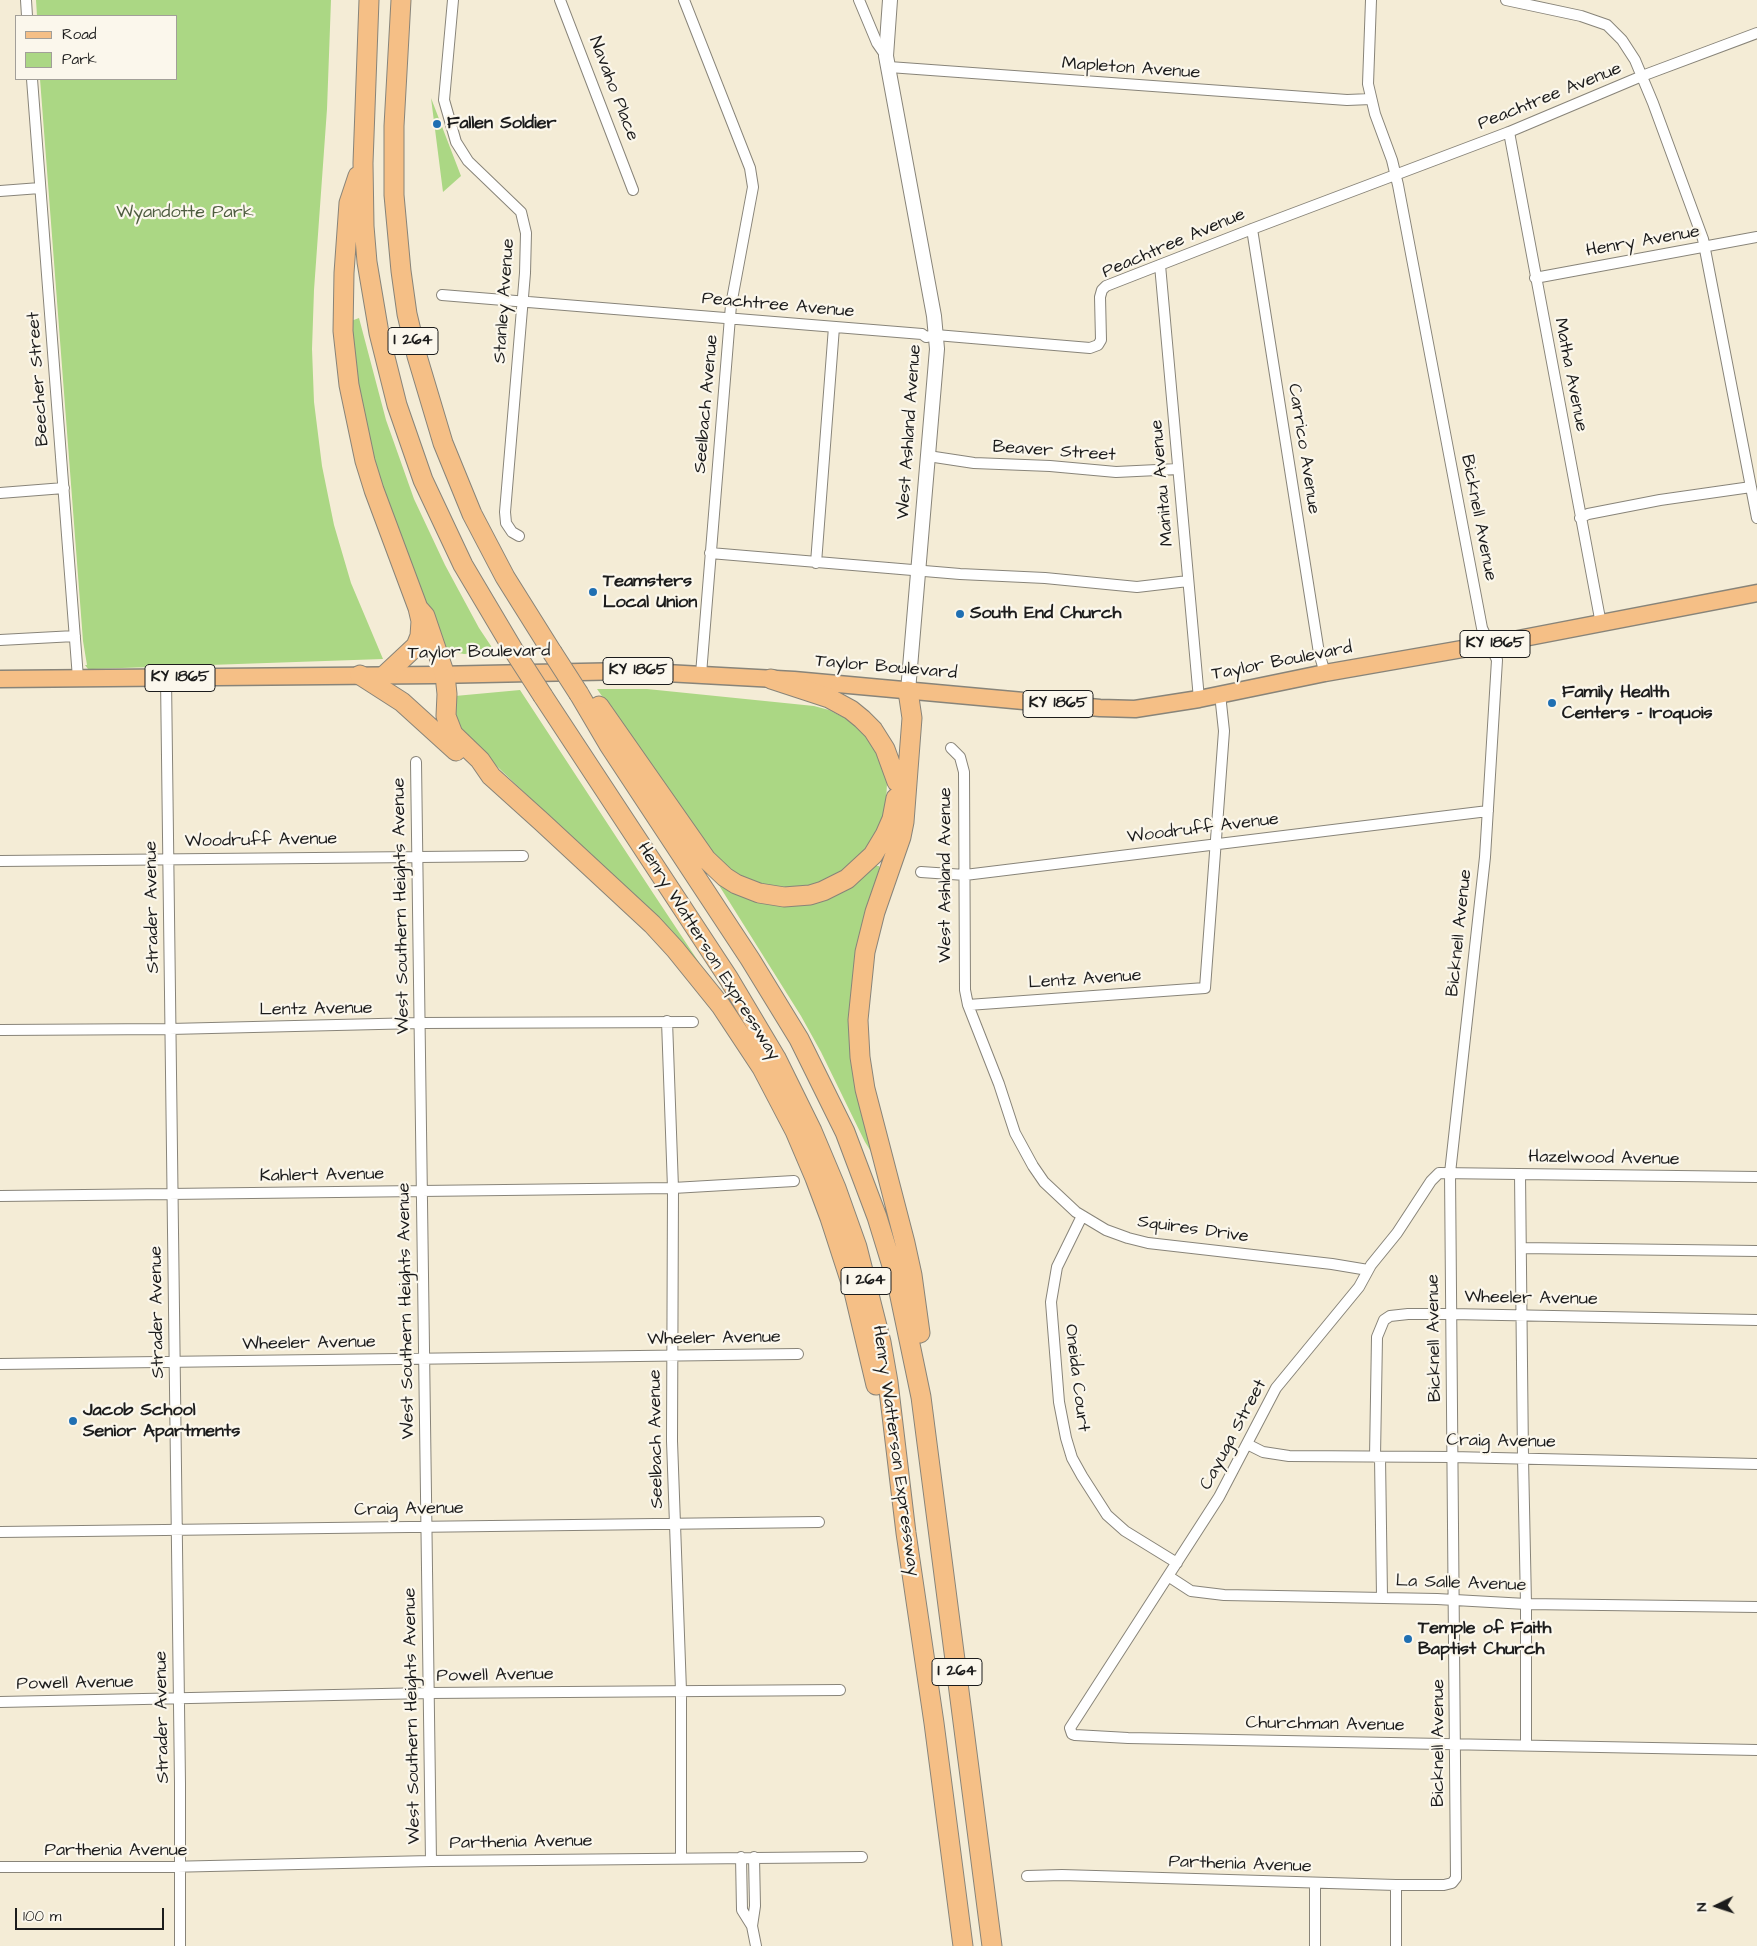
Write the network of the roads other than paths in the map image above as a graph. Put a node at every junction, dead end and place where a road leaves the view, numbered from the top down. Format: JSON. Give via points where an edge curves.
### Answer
{"nodes":[{"id":1,"x":26,"y":0,"type":"edge"},
{"id":2,"x":370,"y":0,"type":"edge"},
{"id":3,"x":401,"y":0,"type":"edge"},
{"id":4,"x":453,"y":0,"type":"edge"},
{"id":5,"x":560,"y":0,"type":"edge"},
{"id":6,"x":684,"y":0,"type":"edge"},
{"id":7,"x":859,"y":0,"type":"edge"},
{"id":8,"x":890,"y":0,"type":"edge"},
{"id":9,"x":1371,"y":0,"type":"edge"},
{"id":10,"x":1506,"y":0,"type":"edge"},
{"id":11,"x":27,"y":15,"type":"edge"},
{"id":12,"x":1757,"y":33,"type":"edge"},
{"id":13,"x":887,"y":61,"type":"junction"},
{"id":14,"x":1642,"y":76,"type":"junction"},
{"id":15,"x":32,"y":80,"type":"edge"},
{"id":16,"x":1371,"y":99,"type":"junction"},
{"id":17,"x":1509,"y":132,"type":"junction"},
{"id":18,"x":363,"y":164,"type":"junction"},
{"id":19,"x":1396,"y":176,"type":"junction"},
{"id":20,"x":40,"y":188,"type":"junction"},
{"id":21,"x":633,"y":190,"type":"dead end"},
{"id":22,"x":0,"y":192,"type":"edge"},
{"id":23,"x":1252,"y":229,"type":"junction"},
{"id":24,"x":1757,"y":237,"type":"edge"},
{"id":25,"x":1705,"y":248,"type":"junction"},
{"id":26,"x":1160,"y":265,"type":"junction"},
{"id":27,"x":1535,"y":278,"type":"junction"},
{"id":28,"x":442,"y":295,"type":"dead end"},
{"id":29,"x":522,"y":302,"type":"junction"},
{"id":30,"x":730,"y":318,"type":"junction"},
{"id":31,"x":834,"y":327,"type":"junction"},
{"id":32,"x":936,"y":335,"type":"junction"},
{"id":33,"x":928,"y":456,"type":"junction"},
{"id":34,"x":1178,"y":469,"type":"junction"},
{"id":35,"x":1751,"y":487,"type":"junction"},
{"id":36,"x":64,"y":488,"type":"junction"},
{"id":37,"x":0,"y":493,"type":"edge"},
{"id":38,"x":1580,"y":518,"type":"junction"},
{"id":39,"x":1757,"y":518,"type":"edge"},
{"id":40,"x":519,"y":536,"type":"dead end"},
{"id":41,"x":710,"y":553,"type":"junction"},
{"id":42,"x":816,"y":562,"type":"junction"},
{"id":43,"x":918,"y":570,"type":"junction"},
{"id":44,"x":1188,"y":581,"type":"junction"},
{"id":45,"x":1757,"y":593,"type":"edge"},
{"id":46,"x":418,"y":608,"type":"junction"},
{"id":47,"x":1601,"y":624,"type":"junction"},
{"id":48,"x":75,"y":636,"type":"junction"},
{"id":49,"x":0,"y":640,"type":"edge"},
{"id":50,"x":1490,"y":645,"type":"junction"},
{"id":51,"x":1325,"y":672,"type":"junction"},
{"id":52,"x":701,"y":674,"type":"junction"},
{"id":53,"x":360,"y":675,"type":"junction"},
{"id":54,"x":445,"y":675,"type":"junction"},
{"id":55,"x":386,"y":676,"type":"junction"},
{"id":56,"x":78,"y":678,"type":"junction"},
{"id":57,"x":166,"y":678,"type":"junction"},
{"id":58,"x":771,"y":678,"type":"junction"},
{"id":59,"x":0,"y":679,"type":"edge"},
{"id":60,"x":908,"y":691,"type":"junction"},
{"id":61,"x":579,"y":694,"type":"junction"},
{"id":62,"x":1220,"y":694,"type":"junction"},
{"id":63,"x":1199,"y":699,"type":"junction"},
{"id":64,"x":951,"y":748,"type":"dead end"},
{"id":65,"x":416,"y":762,"type":"dead end"},
{"id":66,"x":491,"y":776,"type":"junction"},
{"id":67,"x":897,"y":782,"type":"junction"},
{"id":68,"x":1488,"y":810,"type":"junction"},
{"id":69,"x":1216,"y":844,"type":"junction"},
{"id":70,"x":418,"y":856,"type":"junction"},
{"id":71,"x":523,"y":856,"type":"dead end"},
{"id":72,"x":169,"y":859,"type":"junction"},
{"id":73,"x":0,"y":861,"type":"edge"},
{"id":74,"x":921,"y":872,"type":"dead end"},
{"id":75,"x":965,"y":875,"type":"junction"},
{"id":76,"x":968,"y":1005,"type":"junction"},
{"id":77,"x":667,"y":1021,"type":"junction"},
{"id":78,"x":693,"y":1022,"type":"dead end"},
{"id":79,"x":420,"y":1023,"type":"junction"},
{"id":80,"x":170,"y":1029,"type":"junction"},
{"id":81,"x":0,"y":1030,"type":"edge"},
{"id":82,"x":1450,"y":1173,"type":"junction"},
{"id":83,"x":1520,"y":1174,"type":"junction"},
{"id":84,"x":1757,"y":1177,"type":"edge"},
{"id":85,"x":794,"y":1181,"type":"dead end"},
{"id":86,"x":672,"y":1188,"type":"junction"},
{"id":87,"x":422,"y":1191,"type":"junction"},
{"id":88,"x":172,"y":1194,"type":"junction"},
{"id":89,"x":0,"y":1196,"type":"edge"},
{"id":90,"x":1082,"y":1216,"type":"junction"},
{"id":91,"x":1521,"y":1248,"type":"junction"},
{"id":92,"x":1757,"y":1251,"type":"edge"},
{"id":93,"x":1368,"y":1270,"type":"junction"},
{"id":94,"x":1451,"y":1314,"type":"junction"},
{"id":95,"x":1521,"y":1315,"type":"junction"},
{"id":96,"x":1757,"y":1320,"type":"edge"},
{"id":97,"x":798,"y":1354,"type":"dead end"},
{"id":98,"x":672,"y":1355,"type":"junction"},
{"id":99,"x":424,"y":1358,"type":"junction"},
{"id":100,"x":175,"y":1362,"type":"junction"},
{"id":101,"x":0,"y":1364,"type":"edge"},
{"id":102,"x":921,"y":1397,"type":"junction"},
{"id":103,"x":893,"y":1427,"type":"junction"},
{"id":104,"x":1247,"y":1444,"type":"junction"},
{"id":105,"x":1378,"y":1457,"type":"junction"},
{"id":106,"x":1452,"y":1457,"type":"junction"},
{"id":107,"x":1523,"y":1458,"type":"junction"},
{"id":108,"x":1757,"y":1464,"type":"edge"},
{"id":109,"x":819,"y":1522,"type":"dead end"},
{"id":110,"x":674,"y":1523,"type":"junction"},
{"id":111,"x":426,"y":1526,"type":"junction"},
{"id":112,"x":177,"y":1529,"type":"junction"},
{"id":113,"x":0,"y":1532,"type":"edge"},
{"id":114,"x":1177,"y":1563,"type":"junction"},
{"id":115,"x":1168,"y":1576,"type":"junction"},
{"id":116,"x":1382,"y":1597,"type":"junction"},
{"id":117,"x":1453,"y":1600,"type":"junction"},
{"id":118,"x":1526,"y":1604,"type":"junction"},
{"id":119,"x":1757,"y":1607,"type":"edge"},
{"id":120,"x":681,"y":1690,"type":"junction"},
{"id":121,"x":840,"y":1690,"type":"dead end"},
{"id":122,"x":429,"y":1693,"type":"junction"},
{"id":123,"x":179,"y":1699,"type":"junction"},
{"id":124,"x":0,"y":1702,"type":"edge"},
{"id":125,"x":1072,"y":1734,"type":"joint"},
{"id":126,"x":1456,"y":1744,"type":"junction"},
{"id":127,"x":1526,"y":1745,"type":"junction"},
{"id":128,"x":1757,"y":1750,"type":"edge"},
{"id":129,"x":741,"y":1857,"type":"junction"},
{"id":130,"x":754,"y":1857,"type":"junction"},
{"id":131,"x":862,"y":1857,"type":"dead end"},
{"id":132,"x":681,"y":1858,"type":"junction"},
{"id":133,"x":431,"y":1861,"type":"junction"},
{"id":134,"x":0,"y":1867,"type":"edge"},
{"id":135,"x":181,"y":1867,"type":"junction"},
{"id":136,"x":1027,"y":1876,"type":"dead end"},
{"id":137,"x":1315,"y":1883,"type":"junction"},
{"id":138,"x":1452,"y":1883,"type":"joint"},
{"id":139,"x":1396,"y":1885,"type":"junction"},
{"id":140,"x":752,"y":1926,"type":"junction"},
{"id":141,"x":180,"y":1946,"type":"edge"},
{"id":142,"x":756,"y":1946,"type":"edge"},
{"id":143,"x":964,"y":1946,"type":"edge"},
{"id":144,"x":992,"y":1946,"type":"edge"},
{"id":145,"x":1315,"y":1946,"type":"edge"},
{"id":146,"x":1396,"y":1946,"type":"edge"}],
"edges":[{"from":1,"to":11,"type":"street"},
{"from":2,"to":18,"type":"highway","name":"Henry Watterson Expressway","number":"I 264"},
{"from":3,"to":61,"type":"highway","name":"Henry Watterson Expressway","number":"I 264","bridge":true,"via":[[394,195],[401,271],[417,356],[444,443],[472,514],[504,577]]},
{"from":4,"to":29,"type":"street","name":"Stanley Avenue","via":[[444,100],[456,142],[468,162],[521,212],[526,233]]},
{"from":5,"to":21,"type":"street","name":"Navaho Place"},
{"from":6,"to":30,"type":"street","name":"Seelbach Avenue","via":[[753,179]]},
{"from":7,"to":13,"type":"street"},
{"from":8,"to":13,"type":"street","name":"West Ashland Avenue"},
{"from":9,"to":16,"type":"street","name":"Bicknell Avenue","via":[[1368,84]]},
{"from":10,"to":14,"type":"street","via":[[1607,25],[1622,40]]},
{"from":12,"to":14,"type":"street","name":"Peachtree Avenue"},
{"from":13,"to":16,"type":"street","name":"Mapleton Avenue","via":[[1346,100]]},
{"from":13,"to":32,"type":"street","name":"West Ashland Avenue"},
{"from":14,"to":17,"type":"street","name":"Peachtree Avenue"},
{"from":14,"to":25,"type":"street","via":[[1695,213]]},
{"from":15,"to":20,"type":"street","name":"Beecher Street"},
{"from":16,"to":19,"type":"street","name":"Bicknell Avenue"},
{"from":17,"to":19,"type":"street","name":"Peachtree Avenue"},
{"from":17,"to":27,"type":"street","name":"Matha Avenue"},
{"from":18,"to":46,"type":"highway","via":[[349,203],[343,295],[346,368],[365,461]]},
{"from":18,"to":103,"type":"highway","name":"Henry Watterson Expressway","number":"I 264","bridge":true,"via":[[367,262],[379,333],[423,480],[477,591],[729,979],[798,1101],[836,1188],[856,1247],[881,1342]]},
{"from":19,"to":23,"type":"street","name":"Peachtree Avenue"},
{"from":19,"to":50,"type":"street","name":"Bicknell Avenue","via":[[1482,628]]},
{"from":20,"to":22,"type":"street"},
{"from":20,"to":36,"type":"street","name":"Beecher Street"},
{"from":23,"to":26,"type":"street","name":"Peachtree Avenue"},
{"from":23,"to":51,"type":"street","name":"Carrico Avenue","via":[[1318,653]]},
{"from":24,"to":25,"type":"street","name":"Henry Avenue"},
{"from":25,"to":27,"type":"street","name":"Henry Avenue"},
{"from":25,"to":35,"type":"street"},
{"from":26,"to":32,"type":"street","name":"Peachtree Avenue","via":[[1102,290],[1102,336],[1095,347]]},
{"from":26,"to":34,"type":"street","name":"Manitau Avenue"},
{"from":27,"to":38,"type":"street","name":"Matha Avenue"},
{"from":28,"to":29,"type":"street","name":"Peachtree Avenue"},
{"from":29,"to":30,"type":"street","name":"Peachtree Avenue"},
{"from":29,"to":40,"type":"street","name":"Stanley Avenue","via":[[505,512],[506,523]]},
{"from":30,"to":31,"type":"street","name":"Peachtree Avenue"},
{"from":30,"to":41,"type":"street","name":"Seelbach Avenue"},
{"from":31,"to":32,"type":"street","name":"Peachtree Avenue","via":[[922,334],[926,337]]},
{"from":31,"to":42,"type":"street"},
{"from":32,"to":33,"type":"street","name":"West Ashland Avenue"},
{"from":33,"to":34,"type":"street","name":"Beaver Street","via":[[974,463],[1116,472]]},
{"from":33,"to":43,"type":"street","name":"West Ashland Avenue"},
{"from":34,"to":44,"type":"street","name":"Manitau Avenue"},
{"from":35,"to":38,"type":"street","via":[[1651,502]]},
{"from":35,"to":39,"type":"street"},
{"from":36,"to":37,"type":"street"},
{"from":36,"to":48,"type":"street","name":"Beecher Street"},
{"from":38,"to":47,"type":"street","name":"Matha Avenue"},
{"from":41,"to":42,"type":"street"},
{"from":41,"to":52,"type":"street","name":"Seelbach Avenue"},
{"from":42,"to":43,"type":"street"},
{"from":43,"to":44,"type":"street","via":[[1137,587]]},
{"from":43,"to":60,"type":"street","name":"West Ashland Avenue"},
{"from":44,"to":63,"type":"street","name":"Manitau Avenue"},
{"from":45,"to":47,"type":"main road","name":"Taylor Boulevard","number":"KY 1865"},
{"from":46,"to":54,"type":"highway","via":[[425,616]]},
{"from":46,"to":55,"type":"highway","via":[[421,622],[416,646]]},
{"from":47,"to":50,"type":"main road","name":"Taylor Boulevard","number":"KY 1865"},
{"from":48,"to":49,"type":"street"},
{"from":48,"to":56,"type":"street","name":"Beecher Street"},
{"from":50,"to":51,"type":"main road","name":"Taylor Boulevard","number":"KY 1865"},
{"from":50,"to":68,"type":"street","name":"Bicknell Avenue","via":[[1497,660]]},
{"from":51,"to":62,"type":"main road","name":"Taylor Boulevard","number":"KY 1865"},
{"from":52,"to":54,"type":"main road","name":"Taylor Boulevard","number":"KY 1865","via":[[629,671]]},
{"from":52,"to":58,"type":"main road","name":"Taylor Boulevard","number":"KY 1865"},
{"from":53,"to":55,"type":"main road","name":"Taylor Boulevard","number":"KY 1865"},
{"from":53,"to":57,"type":"main road","name":"Taylor Boulevard","number":"KY 1865"},
{"from":53,"to":66,"type":"highway","via":[[402,702],[474,767]]},
{"from":54,"to":55,"type":"main road","name":"Taylor Boulevard","number":"KY 1865"},
{"from":54,"to":66,"type":"highway","via":[[446,716],[452,734],[480,760]]},
{"from":56,"to":57,"type":"main road","name":"Taylor Boulevard","number":"KY 1865"},
{"from":56,"to":59,"type":"main road","name":"Taylor Boulevard","number":"KY 1865"},
{"from":57,"to":72,"type":"street","name":"Strader Avenue"},
{"from":58,"to":60,"type":"main road","name":"Taylor Boulevard","number":"KY 1865"},
{"from":58,"to":67,"type":"highway","via":[[829,698],[851,710],[873,730],[885,748]]},
{"from":60,"to":63,"type":"main road","name":"Taylor Boulevard","number":"KY 1865","via":[[1121,709]]},
{"from":60,"to":67,"type":"highway"},
{"from":60,"to":102,"type":"highway","via":[[912,718],[904,822],[864,952],[858,1020],[865,1089],[912,1275],[921,1341]]},
{"from":61,"to":67,"type":"highway","via":[[594,698],[706,860],[731,880],[759,893],[784,897],[810,895],[838,885],[855,873],[873,855],[885,836],[892,818]]},
{"from":61,"to":102,"type":"highway","name":"Henry Watterson Expressway","number":"I 264","via":[[778,1003],[828,1095],[856,1158],[877,1217],[897,1282]]},
{"from":62,"to":63,"type":"main road","name":"Taylor Boulevard","number":"KY 1865"},
{"from":62,"to":69,"type":"street","via":[[1224,731]]},
{"from":64,"to":75,"type":"street","name":"West Ashland Avenue","via":[[960,757],[964,772]]},
{"from":65,"to":70,"type":"street","name":"West Southern Heights Avenue"},
{"from":66,"to":103,"type":"highway","via":[[652,924],[721,1006],[753,1054],[785,1111],[815,1178],[854,1292],[876,1386]]},
{"from":68,"to":69,"type":"street","name":"Woodruff Avenue"},
{"from":68,"to":82,"type":"street","name":"Bicknell Avenue"},
{"from":69,"to":75,"type":"street","name":"Woodruff Avenue"},
{"from":69,"to":76,"type":"street","name":"Lentz Avenue","via":[[1205,988]]},
{"from":70,"to":71,"type":"street","name":"Woodruff Avenue"},
{"from":70,"to":72,"type":"street","name":"Woodruff Avenue"},
{"from":70,"to":79,"type":"street","name":"West Southern Heights Avenue"},
{"from":72,"to":73,"type":"street","name":"Woodruff Avenue"},
{"from":72,"to":80,"type":"street","name":"Strader Avenue"},
{"from":74,"to":75,"type":"street","name":"Woodruff Avenue"},
{"from":75,"to":76,"type":"street","name":"West Ashland Avenue","via":[[965,990]]},
{"from":76,"to":90,"type":"street","name":"Squires Drive","via":[[1024,1151],[1044,1182]]},
{"from":77,"to":78,"type":"street","name":"Lentz Avenue"},
{"from":77,"to":79,"type":"street","name":"Lentz Avenue"},
{"from":77,"to":86,"type":"street","name":"Seelbach Avenue"},
{"from":79,"to":80,"type":"street","name":"Lentz Avenue"},
{"from":79,"to":87,"type":"street","name":"West Southern Heights Avenue"},
{"from":80,"to":81,"type":"street","name":"Lentz Avenue"},
{"from":80,"to":88,"type":"street","name":"Strader Avenue"},
{"from":82,"to":83,"type":"street","name":"Hazelwood Avenue"},
{"from":82,"to":93,"type":"street","name":"Cayuga Street","via":[[1439,1173],[1431,1181],[1408,1218]]},
{"from":82,"to":94,"type":"street","name":"Bicknell Avenue"},
{"from":83,"to":84,"type":"street","name":"Hazelwood Avenue"},
{"from":83,"to":91,"type":"street"},
{"from":85,"to":86,"type":"street","name":"Kahlert Avenue"},
{"from":86,"to":87,"type":"street","name":"Kahlert Avenue"},
{"from":86,"to":98,"type":"street","name":"Seelbach Avenue"},
{"from":87,"to":88,"type":"street","name":"Kahlert Avenue"},
{"from":87,"to":99,"type":"street","name":"West Southern Heights Avenue"},
{"from":88,"to":89,"type":"street","name":"Kahlert Avenue"},
{"from":88,"to":100,"type":"street","name":"Strader Avenue"},
{"from":90,"to":93,"type":"street","name":"Squires Drive","via":[[1106,1230],[1148,1243]]},
{"from":90,"to":114,"type":"street","name":"Oneida Court","via":[[1058,1267],[1051,1302],[1058,1392],[1066,1438],[1072,1458],[1107,1515],[1125,1532]]},
{"from":91,"to":92,"type":"street"},
{"from":91,"to":95,"type":"street"},
{"from":93,"to":104,"type":"street","name":"Cayuga Street","via":[[1358,1287],[1276,1388]]},
{"from":94,"to":95,"type":"street","name":"Wheeler Avenue"},
{"from":94,"to":105,"type":"street","name":"Wheeler Avenue","via":[[1408,1314],[1384,1320],[1377,1337]]},
{"from":94,"to":106,"type":"street","name":"Bicknell Avenue"},
{"from":95,"to":96,"type":"street","name":"Wheeler Avenue"},
{"from":95,"to":107,"type":"street"},
{"from":97,"to":98,"type":"street","name":"Wheeler Avenue"},
{"from":98,"to":99,"type":"street","name":"Wheeler Avenue"},
{"from":98,"to":110,"type":"street","name":"Seelbach Avenue"},
{"from":99,"to":100,"type":"street","name":"Wheeler Avenue"},
{"from":99,"to":111,"type":"street","name":"West Southern Heights Avenue"},
{"from":100,"to":101,"type":"street","name":"Wheeler Avenue"},
{"from":100,"to":112,"type":"street","name":"Strader Avenue"},
{"from":102,"to":144,"type":"highway","name":"Henry Watterson Expressway","number":"I 264"},
{"from":103,"to":143,"type":"highway","name":"Henry Watterson Expressway","number":"I 264"},
{"from":104,"to":105,"type":"street","name":"Craig Avenue","via":[[1270,1454]]},
{"from":104,"to":114,"type":"street","name":"Cayuga Street","via":[[1219,1498]]},
{"from":105,"to":106,"type":"street","name":"Craig Avenue"},
{"from":105,"to":116,"type":"street"},
{"from":106,"to":107,"type":"street","name":"Craig Avenue"},
{"from":106,"to":117,"type":"street","name":"Bicknell Avenue"},
{"from":107,"to":108,"type":"street","name":"Craig Avenue"},
{"from":107,"to":118,"type":"street"},
{"from":109,"to":110,"type":"street","name":"Craig Avenue"},
{"from":110,"to":111,"type":"street","name":"Craig Avenue"},
{"from":110,"to":120,"type":"street","name":"Seelbach Avenue"},
{"from":111,"to":112,"type":"street","name":"Craig Avenue"},
{"from":111,"to":122,"type":"street","name":"West Southern Heights Avenue"},
{"from":112,"to":113,"type":"street","name":"Craig Avenue"},
{"from":112,"to":123,"type":"street","name":"Strader Avenue"},
{"from":114,"to":115,"type":"street","name":"Cayuga Street"},
{"from":115,"to":116,"type":"street","name":"La Salle Avenue","via":[[1190,1591],[1224,1595]]},
{"from":115,"to":125,"type":"street","name":"Cayuga Street","via":[[1073,1722]]},
{"from":116,"to":117,"type":"street","name":"La Salle Avenue"},
{"from":117,"to":118,"type":"street","name":"La Salle Avenue"},
{"from":117,"to":126,"type":"street","name":"Bicknell Avenue"},
{"from":118,"to":119,"type":"street","name":"La Salle Avenue"},
{"from":118,"to":127,"type":"street"},
{"from":120,"to":121,"type":"street","name":"Powell Avenue"},
{"from":120,"to":122,"type":"street","name":"Powell Avenue"},
{"from":120,"to":132,"type":"street","name":"Seelbach Avenue"},
{"from":122,"to":123,"type":"street","name":"Powell Avenue"},
{"from":122,"to":133,"type":"street","name":"West Southern Heights Avenue"},
{"from":123,"to":124,"type":"street","name":"Powell Avenue"},
{"from":123,"to":135,"type":"street","name":"Strader Avenue"},
{"from":125,"to":126,"type":"street","name":"Churchman Avenue","via":[[1128,1738]]},
{"from":126,"to":127,"type":"street","name":"Churchman Avenue"},
{"from":126,"to":138,"type":"street","name":"Bicknell Avenue","via":[[1456,1878]]},
{"from":127,"to":128,"type":"street","name":"Churchman Avenue"},
{"from":129,"to":130,"type":"street","name":"Parthenia Avenue"},
{"from":129,"to":132,"type":"street","name":"Parthenia Avenue"},
{"from":129,"to":140,"type":"street","via":[[742,1910]]},
{"from":130,"to":131,"type":"street","name":"Parthenia Avenue"},
{"from":130,"to":140,"type":"street"},
{"from":132,"to":133,"type":"street","name":"Parthenia Avenue"},
{"from":133,"to":135,"type":"street","name":"Parthenia Avenue"},
{"from":134,"to":135,"type":"street","name":"Parthenia Avenue"},
{"from":135,"to":141,"type":"street","name":"Strader Avenue"},
{"from":136,"to":137,"type":"street","name":"Parthenia Avenue"},
{"from":137,"to":139,"type":"street","name":"Parthenia Avenue"},
{"from":137,"to":145,"type":"street"},
{"from":138,"to":139,"type":"street","name":"Parthenia Avenue"},
{"from":139,"to":146,"type":"street"},
{"from":140,"to":142,"type":"street"}]}
